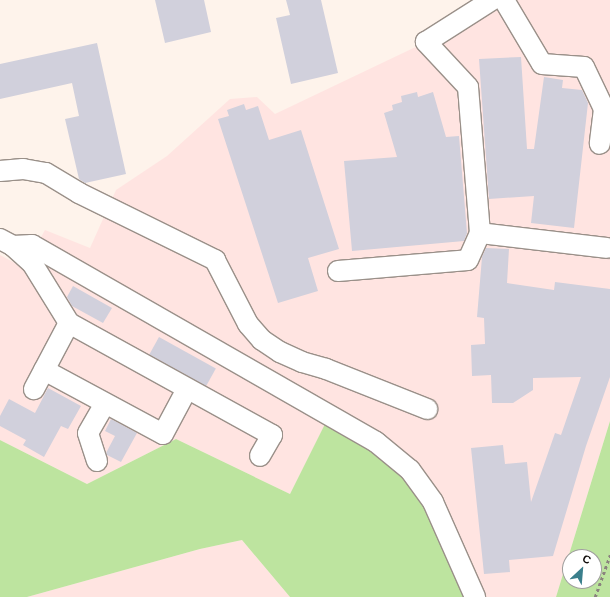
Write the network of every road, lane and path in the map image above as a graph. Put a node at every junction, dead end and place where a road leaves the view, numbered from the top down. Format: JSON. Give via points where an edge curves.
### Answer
{"nodes":[{"id":1,"x":492,"y":0,"type":"edge"},
{"id":2,"x":504,"y":0,"type":"edge"},
{"id":3,"x":600,"y":144,"type":"dead end"},
{"id":4,"x":0,"y":171,"type":"edge"},
{"id":5,"x":480,"y":233,"type":"junction"},
{"id":6,"x":7,"y":242,"type":"edge"},
{"id":7,"x":608,"y":248,"type":"dead end"},
{"id":8,"x":338,"y":271,"type":"dead end"},
{"id":9,"x":69,"y":323,"type":"junction"},
{"id":10,"x":44,"y":370,"type":"junction"},
{"id":11,"x":34,"y":389,"type":"dead end"},
{"id":12,"x":187,"y":389,"type":"junction"},
{"id":13,"x":105,"y":403,"type":"junction"},
{"id":14,"x":427,"y":410,"type":"dead end"},
{"id":15,"x":260,"y":456,"type":"dead end"},
{"id":16,"x":97,"y":461,"type":"dead end"},
{"id":17,"x":610,"y":555,"type":"edge"},
{"id":18,"x":475,"y":597,"type":"edge"},
{"id":19,"x":596,"y":597,"type":"edge"}],
"edges":[{"from":1,"to":5,"type":"lane","via":[[426,42],[468,88]]},
{"from":2,"to":3,"type":"lane","via":[[542,64],[584,68],[604,109]]},
{"from":4,"to":14,"type":"lane","via":[[24,168],[46,173],[79,193],[215,260],[248,324],[262,340],[302,362],[326,369]]},
{"from":5,"to":7,"type":"lane"},
{"from":5,"to":8,"type":"lane","via":[[468,260]]},
{"from":6,"to":9,"type":"lane","via":[[32,263]]},
{"from":6,"to":18,"type":"lane","via":[[32,245],[376,442],[410,470],[433,502]]},
{"from":9,"to":10,"type":"lane"},
{"from":9,"to":12,"type":"lane"},
{"from":10,"to":11,"type":"lane"},
{"from":10,"to":13,"type":"lane"},
{"from":12,"to":13,"type":"lane","via":[[163,434]]},
{"from":12,"to":15,"type":"lane","via":[[272,435]]},
{"from":13,"to":16,"type":"lane","via":[[88,433]]},
{"from":17,"to":19,"type":"path"}]}
